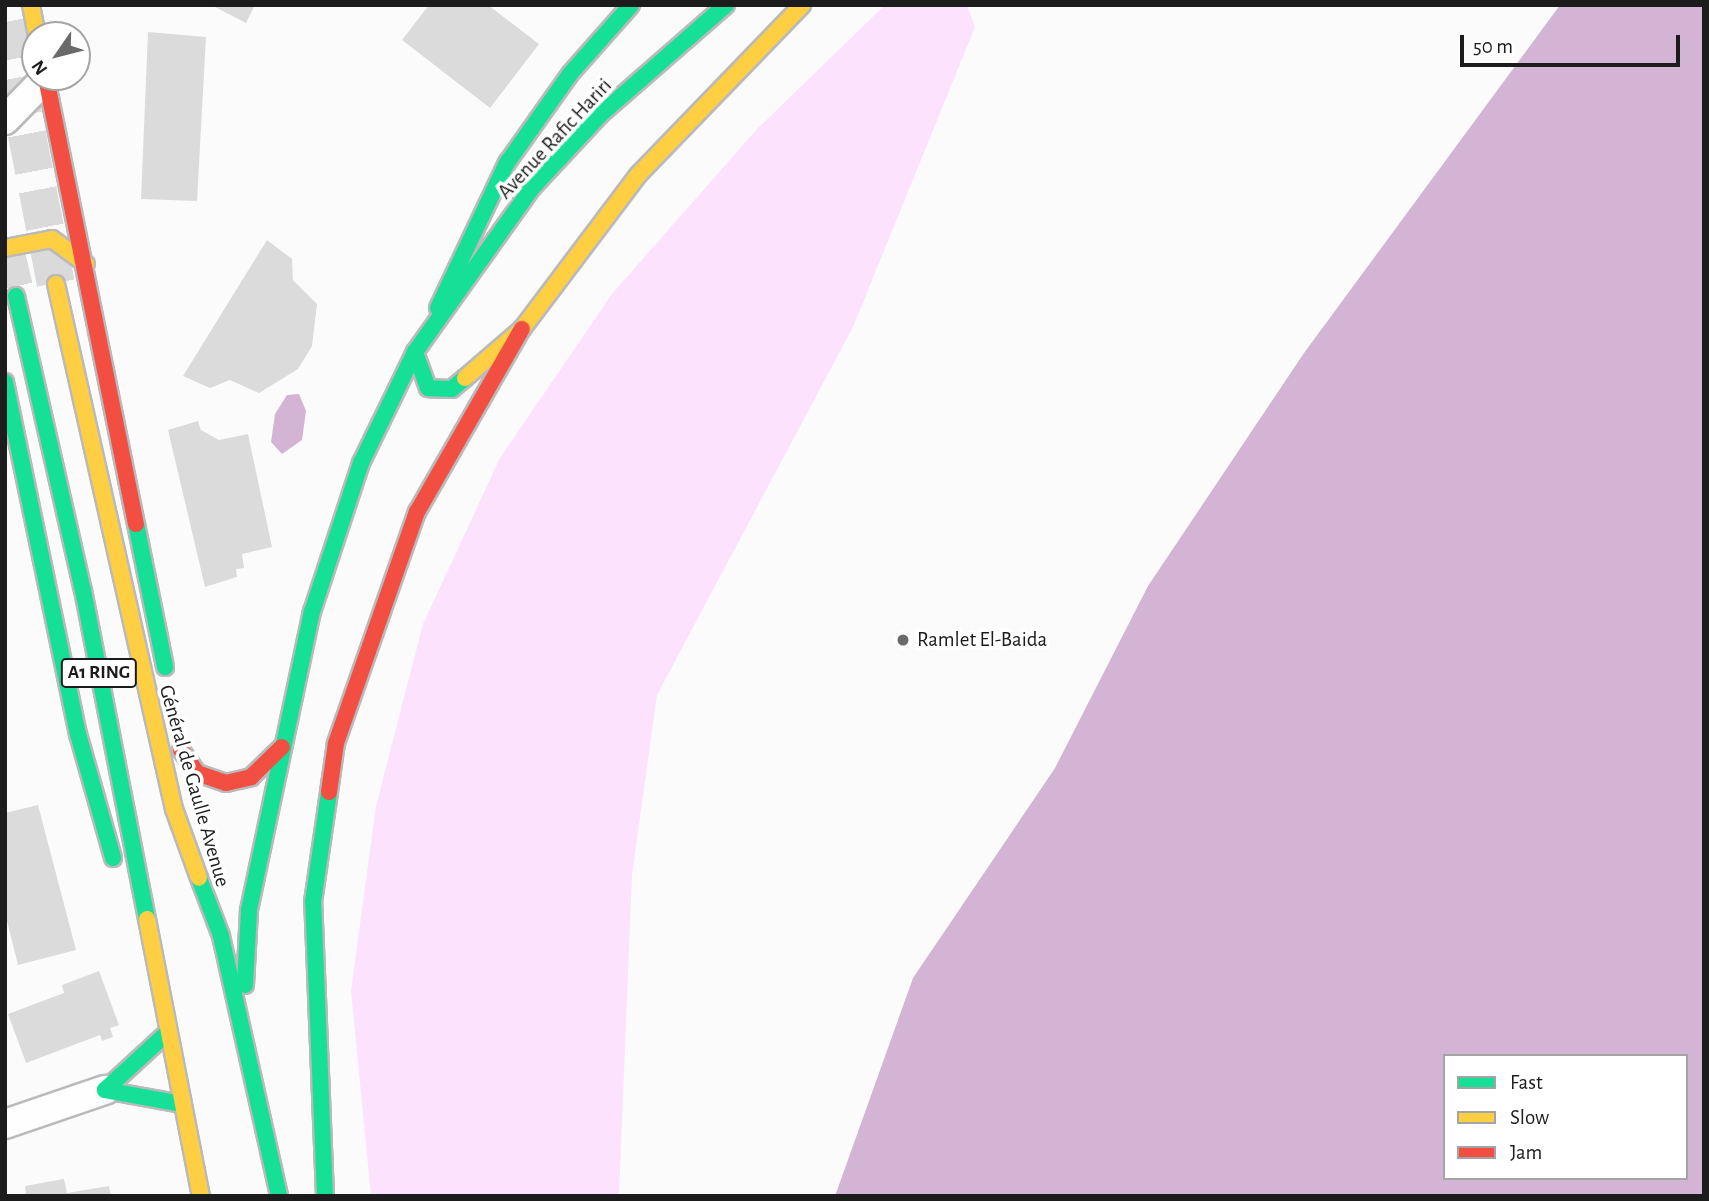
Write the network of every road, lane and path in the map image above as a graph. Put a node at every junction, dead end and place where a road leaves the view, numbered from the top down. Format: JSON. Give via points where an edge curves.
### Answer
{"nodes":[{"id":1,"x":631,"y":5,"type":"edge"},
{"id":2,"x":726,"y":5,"type":"edge"},
{"id":3,"x":802,"y":5,"type":"edge"},
{"id":4,"x":33,"y":91,"type":"edge"},
{"id":5,"x":49,"y":91,"type":"edge"},
{"id":6,"x":5,"y":120,"type":"edge"},
{"id":7,"x":5,"y":248,"type":"edge"},
{"id":8,"x":86,"y":264,"type":"junction"},
{"id":9,"x":56,"y":284,"type":"tunnel mouth"},
{"id":10,"x":16,"y":296,"type":"tunnel mouth"},
{"id":11,"x":434,"y":319,"type":"junction"},
{"id":12,"x":522,"y":329,"type":"junction"},
{"id":13,"x":415,"y":352,"type":"junction"},
{"id":14,"x":5,"y":382,"type":"edge"},
{"id":15,"x":168,"y":683,"type":"dead end"},
{"id":16,"x":282,"y":747,"type":"junction"},
{"id":17,"x":221,"y":936,"type":"junction"},
{"id":18,"x":153,"y":957,"type":"junction"},
{"id":19,"x":167,"y":1033,"type":"junction"},
{"id":20,"x":244,"y":1038,"type":"junction"},
{"id":21,"x":105,"y":1090,"type":"junction"},
{"id":22,"x":236,"y":1093,"type":"dead end"},
{"id":23,"x":182,"y":1104,"type":"junction"},
{"id":24,"x":5,"y":1124,"type":"edge"},
{"id":25,"x":201,"y":1196,"type":"edge"},
{"id":26,"x":279,"y":1196,"type":"edge"},
{"id":27,"x":325,"y":1196,"type":"edge"}],
"edges":[{"from":1,"to":11,"type":"main road","name":"Avenue Rafic Hariri","via":[[570,74],[507,163],[460,251]]},
{"from":2,"to":11,"type":"main road","name":"Avenue Rafic Hariri","via":[[601,114],[532,188]]},
{"from":3,"to":12,"type":"main road","via":[[639,174]]},
{"from":4,"to":6,"type":"street"},
{"from":5,"to":8,"type":"main road"},
{"from":7,"to":8,"type":"main road","via":[[52,239]]},
{"from":8,"to":15,"type":"main road"},
{"from":9,"to":17,"type":"main road","name":"Général de Gaulle Avenue","number":"A1 RING","via":[[174,809]]},
{"from":10,"to":18,"type":"main road","number":"A1 RING"},
{"from":11,"to":13,"type":"main road","name":"Avenue Rafic Hariri"},
{"from":12,"to":13,"type":"main road","via":[[442,392],[419,377]]},
{"from":12,"to":27,"type":"main road","via":[[417,512],[335,743],[313,902]]},
{"from":13,"to":16,"type":"main road","name":"Avenue Rafic Hariri","via":[[342,517],[312,612]]},
{"from":14,"to":18,"type":"main road","via":[[90,786],[127,900]]},
{"from":16,"to":17,"type":"main road","via":[[251,777],[226,783],[197,773],[180,743]]},
{"from":16,"to":20,"type":"main road","name":"Avenue Rafic Hariri","via":[[249,910]]},
{"from":17,"to":20,"type":"main road","name":"Général de Gaulle Avenue","number":"A1 RING"},
{"from":18,"to":19,"type":"main road","number":"A1 RING"},
{"from":19,"to":21,"type":"main road"},
{"from":19,"to":23,"type":"main road","number":"A1 RING"},
{"from":20,"to":22,"type":"main road"},
{"from":20,"to":26,"type":"main road","name":"Général de Gaulle Avenue","number":"A1 RING"},
{"from":21,"to":23,"type":"main road"},
{"from":21,"to":24,"type":"street"},
{"from":23,"to":25,"type":"main road","number":"A1 RING"}]}
